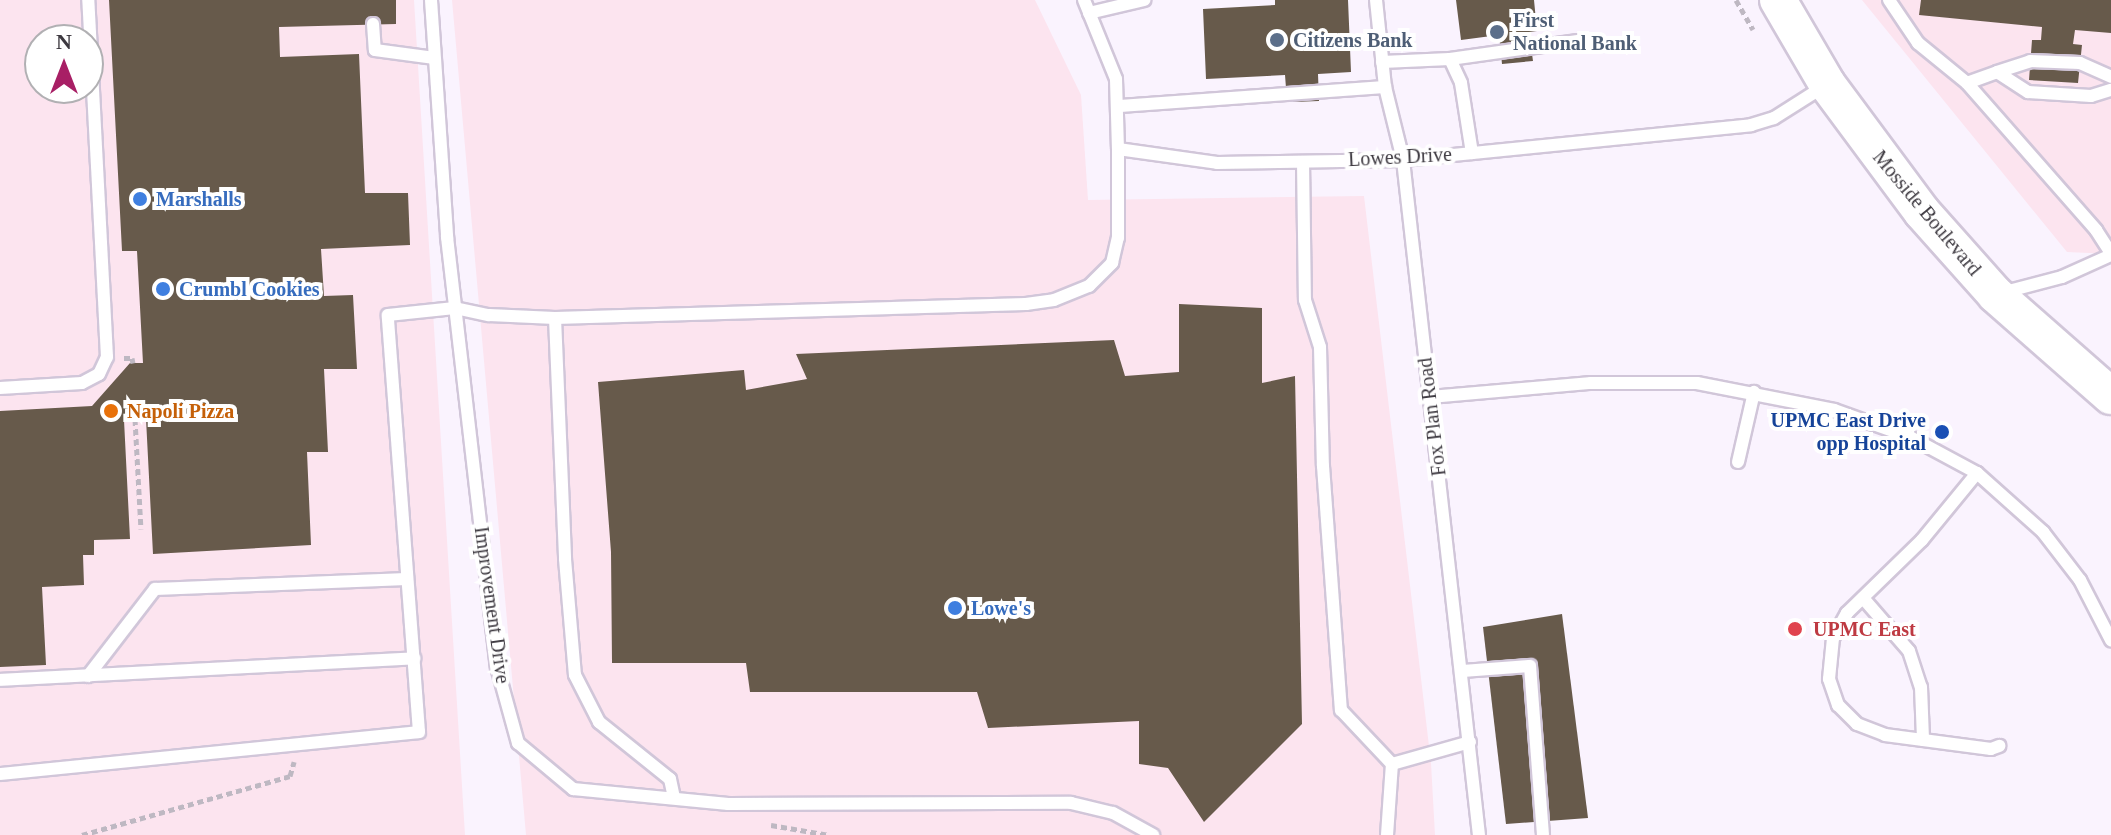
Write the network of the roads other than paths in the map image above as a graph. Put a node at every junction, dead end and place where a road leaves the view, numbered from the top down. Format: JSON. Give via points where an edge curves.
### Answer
{"nodes":[{"id":1,"x":88,"y":0,"type":"edge"},
{"id":2,"x":431,"y":0,"type":"edge"},
{"id":3,"x":1084,"y":0,"type":"edge"},
{"id":4,"x":1144,"y":0,"type":"edge"},
{"id":5,"x":1376,"y":0,"type":"edge"},
{"id":6,"x":1778,"y":0,"type":"edge"},
{"id":7,"x":1889,"y":0,"type":"edge"},
{"id":8,"x":1089,"y":13,"type":"junction"},
{"id":9,"x":373,"y":24,"type":"dead end"},
{"id":10,"x":1578,"y":41,"type":"dead end"},
{"id":11,"x":434,"y":58,"type":"junction"},
{"id":12,"x":1450,"y":59,"type":"junction"},
{"id":13,"x":1382,"y":62,"type":"junction"},
{"id":14,"x":1997,"y":72,"type":"junction"},
{"id":15,"x":2111,"y":77,"type":"edge"},
{"id":16,"x":1967,"y":83,"type":"junction"},
{"id":17,"x":1827,"y":84,"type":"junction"},
{"id":18,"x":1385,"y":87,"type":"junction"},
{"id":19,"x":2111,"y":90,"type":"edge"},
{"id":20,"x":1119,"y":106,"type":"junction"},
{"id":21,"x":1118,"y":149,"type":"junction"},
{"id":22,"x":1472,"y":153,"type":"junction"},
{"id":23,"x":1403,"y":160,"type":"junction"},
{"id":24,"x":1303,"y":162,"type":"junction"},
{"id":25,"x":2111,"y":254,"type":"edge"},
{"id":26,"x":1996,"y":295,"type":"junction"},
{"id":27,"x":455,"y":308,"type":"junction"},
{"id":28,"x":555,"y":318,"type":"junction"},
{"id":29,"x":0,"y":388,"type":"edge"},
{"id":30,"x":1754,"y":392,"type":"junction"},
{"id":31,"x":2111,"y":396,"type":"edge"},
{"id":32,"x":1430,"y":397,"type":"junction"},
{"id":33,"x":1738,"y":462,"type":"dead end"},
{"id":34,"x":1977,"y":473,"type":"junction"},
{"id":35,"x":407,"y":579,"type":"junction"},
{"id":36,"x":1863,"y":598,"type":"junction"},
{"id":37,"x":2111,"y":640,"type":"edge"},
{"id":38,"x":414,"y":658,"type":"junction"},
{"id":39,"x":1462,"y":671,"type":"junction"},
{"id":40,"x":88,"y":676,"type":"junction"},
{"id":41,"x":0,"y":680,"type":"edge"},
{"id":42,"x":1923,"y":740,"type":"junction"},
{"id":43,"x":1470,"y":742,"type":"junction"},
{"id":44,"x":1999,"y":746,"type":"dead end"},
{"id":45,"x":1392,"y":764,"type":"junction"},
{"id":46,"x":0,"y":774,"type":"edge"},
{"id":47,"x":674,"y":798,"type":"junction"},
{"id":48,"x":1153,"y":835,"type":"edge"},
{"id":49,"x":1387,"y":835,"type":"edge"},
{"id":50,"x":1479,"y":835,"type":"edge"},
{"id":51,"x":1543,"y":835,"type":"edge"}],
"edges":[{"from":1,"to":29,"type":"lane","via":[[107,357],[99,374],[82,383]]},
{"from":2,"to":11,"type":"lane","name":"Improvement Drive"},
{"from":3,"to":8,"type":"lane"},
{"from":4,"to":8,"type":"lane"},
{"from":5,"to":13,"type":"lane","name":"Fox Plan Road"},
{"from":6,"to":17,"type":"main road","name":"Mosside Boulevard"},
{"from":7,"to":16,"type":"lane","via":[[1918,43]]},
{"from":8,"to":20,"type":"lane","via":[[1116,79]]},
{"from":9,"to":11,"type":"lane","via":[[375,50]]},
{"from":10,"to":12,"type":"lane"},
{"from":11,"to":27,"type":"lane","name":"Improvement Drive"},
{"from":12,"to":13,"type":"lane"},
{"from":12,"to":22,"type":"lane","via":[[1461,83]]},
{"from":13,"to":18,"type":"lane","name":"Fox Plan Road"},
{"from":14,"to":15,"type":"lane","via":[[2030,61],[2080,63]]},
{"from":14,"to":16,"type":"lane"},
{"from":14,"to":19,"type":"lane","via":[[2028,92],[2091,96]]},
{"from":16,"to":25,"type":"lane"},
{"from":17,"to":22,"type":"lane","name":"Lowes Drive","via":[[1774,118],[1751,125]]},
{"from":17,"to":26,"type":"main road","name":"Mosside Boulevard","via":[[1922,212]]},
{"from":18,"to":20,"type":"lane"},
{"from":18,"to":23,"type":"lane","name":"Fox Plan Road"},
{"from":20,"to":21,"type":"lane"},
{"from":21,"to":24,"type":"lane","name":"Lowes Drive","via":[[1217,163]]},
{"from":21,"to":28,"type":"lane","via":[[1118,238],[1112,263],[1089,286],[1054,300]]},
{"from":22,"to":23,"type":"lane","name":"Lowes Drive"},
{"from":23,"to":24,"type":"lane","name":"Lowes Drive"},
{"from":23,"to":32,"type":"lane","name":"Fox Plan Road"},
{"from":24,"to":45,"type":"lane","via":[[1305,300],[1320,347],[1341,710]]},
{"from":25,"to":26,"type":"lane","via":[[2062,277]]},
{"from":26,"to":31,"type":"main road","name":"Mosside Boulevard"},
{"from":27,"to":28,"type":"lane"},
{"from":27,"to":35,"type":"lane","via":[[388,315]]},
{"from":27,"to":47,"type":"lane","name":"Improvement Drive","via":[[497,667],[518,743],[573,789]]},
{"from":28,"to":47,"type":"lane","via":[[575,675],[599,722],[670,779]]},
{"from":30,"to":32,"type":"lane","via":[[1650,381]]},
{"from":30,"to":33,"type":"lane"},
{"from":30,"to":34,"type":"lane","via":[[1834,410],[1910,437]]},
{"from":32,"to":39,"type":"lane","name":"Fox Plan Road"},
{"from":34,"to":36,"type":"lane","via":[[1922,540]]},
{"from":34,"to":37,"type":"lane","via":[[2043,532],[2080,580]]},
{"from":35,"to":38,"type":"lane"},
{"from":35,"to":40,"type":"lane","via":[[155,589]]},
{"from":36,"to":42,"type":"lane","via":[[1909,651],[1921,687]]},
{"from":36,"to":42,"type":"lane","via":[[1833,638],[1829,679],[1838,705],[1857,724],[1885,735]]},
{"from":38,"to":40,"type":"lane"},
{"from":38,"to":46,"type":"lane","via":[[419,732]]},
{"from":39,"to":43,"type":"lane","name":"Fox Plan Road"},
{"from":39,"to":51,"type":"lane","via":[[1530,666]]},
{"from":40,"to":41,"type":"lane"},
{"from":42,"to":44,"type":"lane"},
{"from":43,"to":45,"type":"lane"},
{"from":43,"to":50,"type":"lane","name":"Fox Plan Road"},
{"from":45,"to":49,"type":"lane"},
{"from":47,"to":48,"type":"lane","name":"Improvement Drive","via":[[728,804],[1071,803],[1113,813]]}]}
